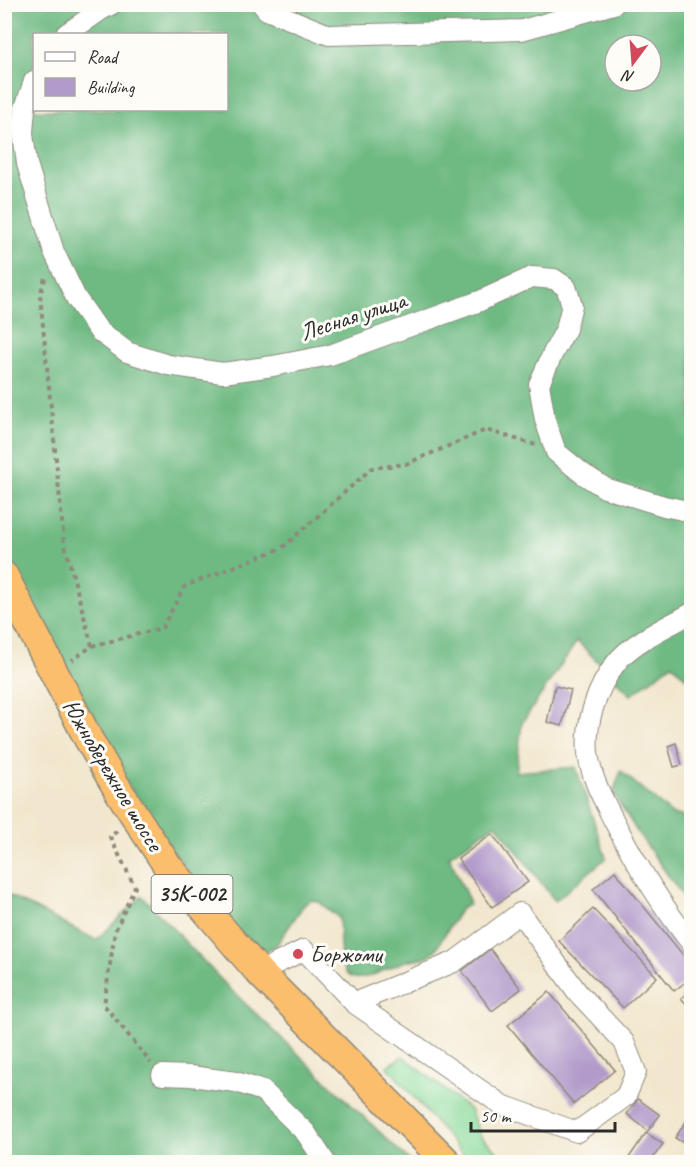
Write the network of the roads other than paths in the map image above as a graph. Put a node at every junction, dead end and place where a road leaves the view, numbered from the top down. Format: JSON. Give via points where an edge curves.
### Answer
{"nodes":[{"id":1,"x":112,"y":4,"type":"edge"},
{"id":2,"x":262,"y":4,"type":"edge"},
{"id":3,"x":614,"y":4,"type":"edge"},
{"id":4,"x":67,"y":33,"type":"edge"},
{"id":5,"x":33,"y":84,"type":"edge"},
{"id":6,"x":692,"y":512,"type":"edge"},
{"id":7,"x":4,"y":576,"type":"edge"},
{"id":8,"x":692,"y":613,"type":"edge"},
{"id":9,"x":4,"y":615,"type":"edge"},
{"id":10,"x":692,"y":944,"type":"edge"},
{"id":11,"x":253,"y":979,"type":"junction"},
{"id":12,"x":354,"y":1003,"type":"junction"},
{"id":13,"x":162,"y":1075,"type":"road end"},
{"id":14,"x":325,"y":1162,"type":"edge"},
{"id":15,"x":424,"y":1162,"type":"edge"},
{"id":16,"x":447,"y":1162,"type":"edge"}],
"edges":[{"from":1,"to":4,"type":"street"},
{"from":2,"to":3,"type":"street","via":[[267,10],[329,35],[522,30]]},
{"from":5,"to":6,"type":"street","name":"Лесная улица","via":[[25,108],[23,133],[27,164],[54,252],[76,298],[99,331],[127,352],[168,365],[223,373],[330,355],[480,301],[532,277],[554,279],[566,287],[572,305],[566,329],[539,384],[556,452],[605,488]]},
{"from":7,"to":11,"type":"highway","name":"Южнобережное шоссе","number":"35К-002","via":[[120,793],[167,865]]},
{"from":8,"to":10,"type":"street","via":[[641,641],[617,662],[599,691],[590,718],[588,752],[596,785],[624,840],[668,914]]},
{"from":9,"to":11,"type":"highway","name":"Южнобережное шоссе","number":"35К-002","via":[[75,750],[155,875]]},
{"from":11,"to":12,"type":"street","via":[[304,950]]},
{"from":11,"to":15,"type":"highway","name":"Южнобережное шоссе","number":"35К-002"},
{"from":11,"to":16,"type":"highway","name":"Южнобережное шоссе","number":"35К-002"},
{"from":12,"to":12,"type":"street","via":[[502,1105],[578,1132],[626,1096],[636,1072],[624,1042],[578,993],[519,913],[454,962]]},
{"from":13,"to":14,"type":"street","via":[[236,1082],[263,1091],[306,1134]]}]}
